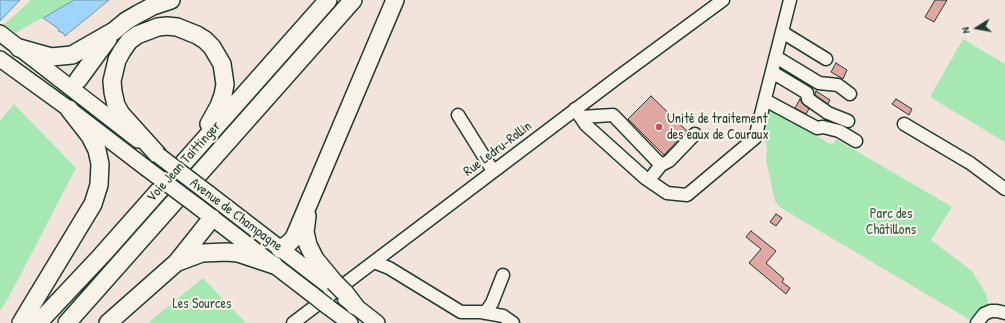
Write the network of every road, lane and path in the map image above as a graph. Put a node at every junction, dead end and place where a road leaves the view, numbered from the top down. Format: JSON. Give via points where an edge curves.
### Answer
{"nodes":[{"id":1,"x":170,"y":0,"type":"edge"},
{"id":2,"x":328,"y":0,"type":"edge"},
{"id":3,"x":353,"y":0,"type":"edge"},
{"id":4,"x":395,"y":0,"type":"edge"},
{"id":5,"x":723,"y":0,"type":"edge"},
{"id":6,"x":790,"y":0,"type":"edge"},
{"id":7,"x":114,"y":31,"type":"junction"},
{"id":8,"x":782,"y":32,"type":"junction"},
{"id":9,"x":2,"y":34,"type":"edge"},
{"id":10,"x":19,"y":48,"type":"junction"},
{"id":11,"x":776,"y":57,"type":"junction"},
{"id":12,"x":0,"y":59,"type":"edge"},
{"id":13,"x":826,"y":59,"type":"dead end"},
{"id":14,"x":772,"y":72,"type":"junction"},
{"id":15,"x":75,"y":85,"type":"junction"},
{"id":16,"x":850,"y":94,"type":"dead end"},
{"id":17,"x":765,"y":100,"type":"junction"},
{"id":18,"x":68,"y":108,"type":"junction"},
{"id":19,"x":578,"y":113,"type":"junction"},
{"id":20,"x":458,"y":115,"type":"dead end"},
{"id":21,"x":848,"y":121,"type":"dead end"},
{"id":22,"x":904,"y":124,"type":"dead end"},
{"id":23,"x":695,"y":134,"type":"dead end"},
{"id":24,"x":856,"y":141,"type":"dead end"},
{"id":25,"x":195,"y":150,"type":"junction"},
{"id":26,"x":158,"y":155,"type":"junction"},
{"id":27,"x":661,"y":165,"type":"junction"},
{"id":28,"x":493,"y":171,"type":"junction"},
{"id":29,"x":648,"y":180,"type":"junction"},
{"id":30,"x":1005,"y":189,"type":"edge"},
{"id":31,"x":309,"y":202,"type":"junction"},
{"id":32,"x":223,"y":205,"type":"junction"},
{"id":33,"x":212,"y":218,"type":"junction"},
{"id":34,"x":280,"y":249,"type":"junction"},
{"id":35,"x":268,"y":260,"type":"junction"},
{"id":36,"x":176,"y":262,"type":"junction"},
{"id":37,"x":374,"y":262,"type":"junction"},
{"id":38,"x":503,"y":275,"type":"dead end"},
{"id":39,"x":337,"y":289,"type":"junction"},
{"id":40,"x":355,"y":306,"type":"joint"},
{"id":41,"x":1002,"y":310,"type":"edge"},
{"id":42,"x":485,"y":313,"type":"junction"},
{"id":43,"x":21,"y":323,"type":"edge"},
{"id":44,"x":38,"y":323,"type":"edge"},
{"id":45,"x":67,"y":323,"type":"edge"},
{"id":46,"x":108,"y":323,"type":"edge"},
{"id":47,"x":293,"y":323,"type":"edge"},
{"id":48,"x":350,"y":323,"type":"edge"},
{"id":49,"x":377,"y":323,"type":"edge"},
{"id":50,"x":513,"y":323,"type":"edge"},
{"id":51,"x":977,"y":323,"type":"edge"}],
"edges":[{"from":1,"to":7,"type":"highway","via":[[138,14]]},
{"from":2,"to":25,"type":"highway","name":"Voie Jean Taittinger"},
{"from":3,"to":45,"type":"highway","name":"Voie Jean Taittinger"},
{"from":4,"to":31,"type":"highway"},
{"from":5,"to":19,"type":"street","name":"Rue Ledru-Rollin"},
{"from":6,"to":8,"type":"street"},
{"from":7,"to":10,"type":"highway","via":[[72,55],[50,57]]},
{"from":7,"to":15,"type":"highway"},
{"from":8,"to":11,"type":"street"},
{"from":8,"to":13,"type":"street"},
{"from":9,"to":10,"type":"main road","name":"Avenue de Champagne"},
{"from":10,"to":15,"type":"main road","name":"Avenue de Champagne"},
{"from":11,"to":14,"type":"street"},
{"from":11,"to":16,"type":"street","via":[[819,83],[838,85]]},
{"from":12,"to":18,"type":"main road","name":"Avenue de Champagne"},
{"from":14,"to":17,"type":"street"},
{"from":14,"to":21,"type":"street","via":[[807,94],[808,99],[828,113]]},
{"from":15,"to":18,"type":"main road"},
{"from":15,"to":26,"type":"main road","name":"Avenue de Champagne"},
{"from":17,"to":24,"type":"street","via":[[816,128],[824,127],[839,131]]},
{"from":17,"to":29,"type":"street","via":[[755,138],[687,195],[667,193]]},
{"from":18,"to":33,"type":"main road","name":"Avenue de Champagne","bridge":true},
{"from":18,"to":43,"type":"highway","via":[[90,136],[97,150],[100,164],[99,185],[92,204]]},
{"from":19,"to":27,"type":"street","via":[[613,115]]},
{"from":19,"to":28,"type":"street","name":"Rue Ledru-Rollin"},
{"from":19,"to":29,"type":"street","via":[[586,125]]},
{"from":20,"to":28,"type":"street"},
{"from":22,"to":30,"type":"street","via":[[970,163]]},
{"from":23,"to":27,"type":"street","via":[[669,161]]},
{"from":25,"to":26,"type":"highway","via":[[223,94],[225,84],[222,64],[212,47],[198,35],[178,27],[167,26],[142,33],[129,42],[117,60],[112,81],[116,105],[121,114]]},
{"from":25,"to":44,"type":"highway","name":"Voie Jean Taittinger"},
{"from":26,"to":32,"type":"main road","name":"Avenue de Champagne","bridge":true},
{"from":27,"to":29,"type":"street"},
{"from":28,"to":37,"type":"street","name":"Rue Ledru-Rollin"},
{"from":31,"to":34,"type":"highway","via":[[294,238]]},
{"from":31,"to":39,"type":"highway","via":[[305,232],[308,245]]},
{"from":32,"to":33,"type":"main road"},
{"from":32,"to":34,"type":"main road","name":"Avenue de Champagne"},
{"from":33,"to":35,"type":"main road","name":"Avenue de Champagne"},
{"from":33,"to":36,"type":"highway"},
{"from":34,"to":35,"type":"main road"},
{"from":34,"to":39,"type":"main road","name":"Avenue de Champagne"},
{"from":35,"to":36,"type":"highway","via":[[226,252],[202,253]]},
{"from":35,"to":48,"type":"main road","name":"Avenue de Champagne","bridge":true},
{"from":36,"to":46,"type":"highway"},
{"from":37,"to":42,"type":"street","via":[[389,268],[461,312]]},
{"from":37,"to":47,"type":"street","name":"Rue Ledru-Rollin"},
{"from":38,"to":42,"type":"street","via":[[492,303]]},
{"from":39,"to":40,"type":"highway"},
{"from":40,"to":49,"type":"main road"},
{"from":41,"to":51,"type":"street","via":[[984,314]]},
{"from":42,"to":50,"type":"street","via":[[503,316]]}]}
